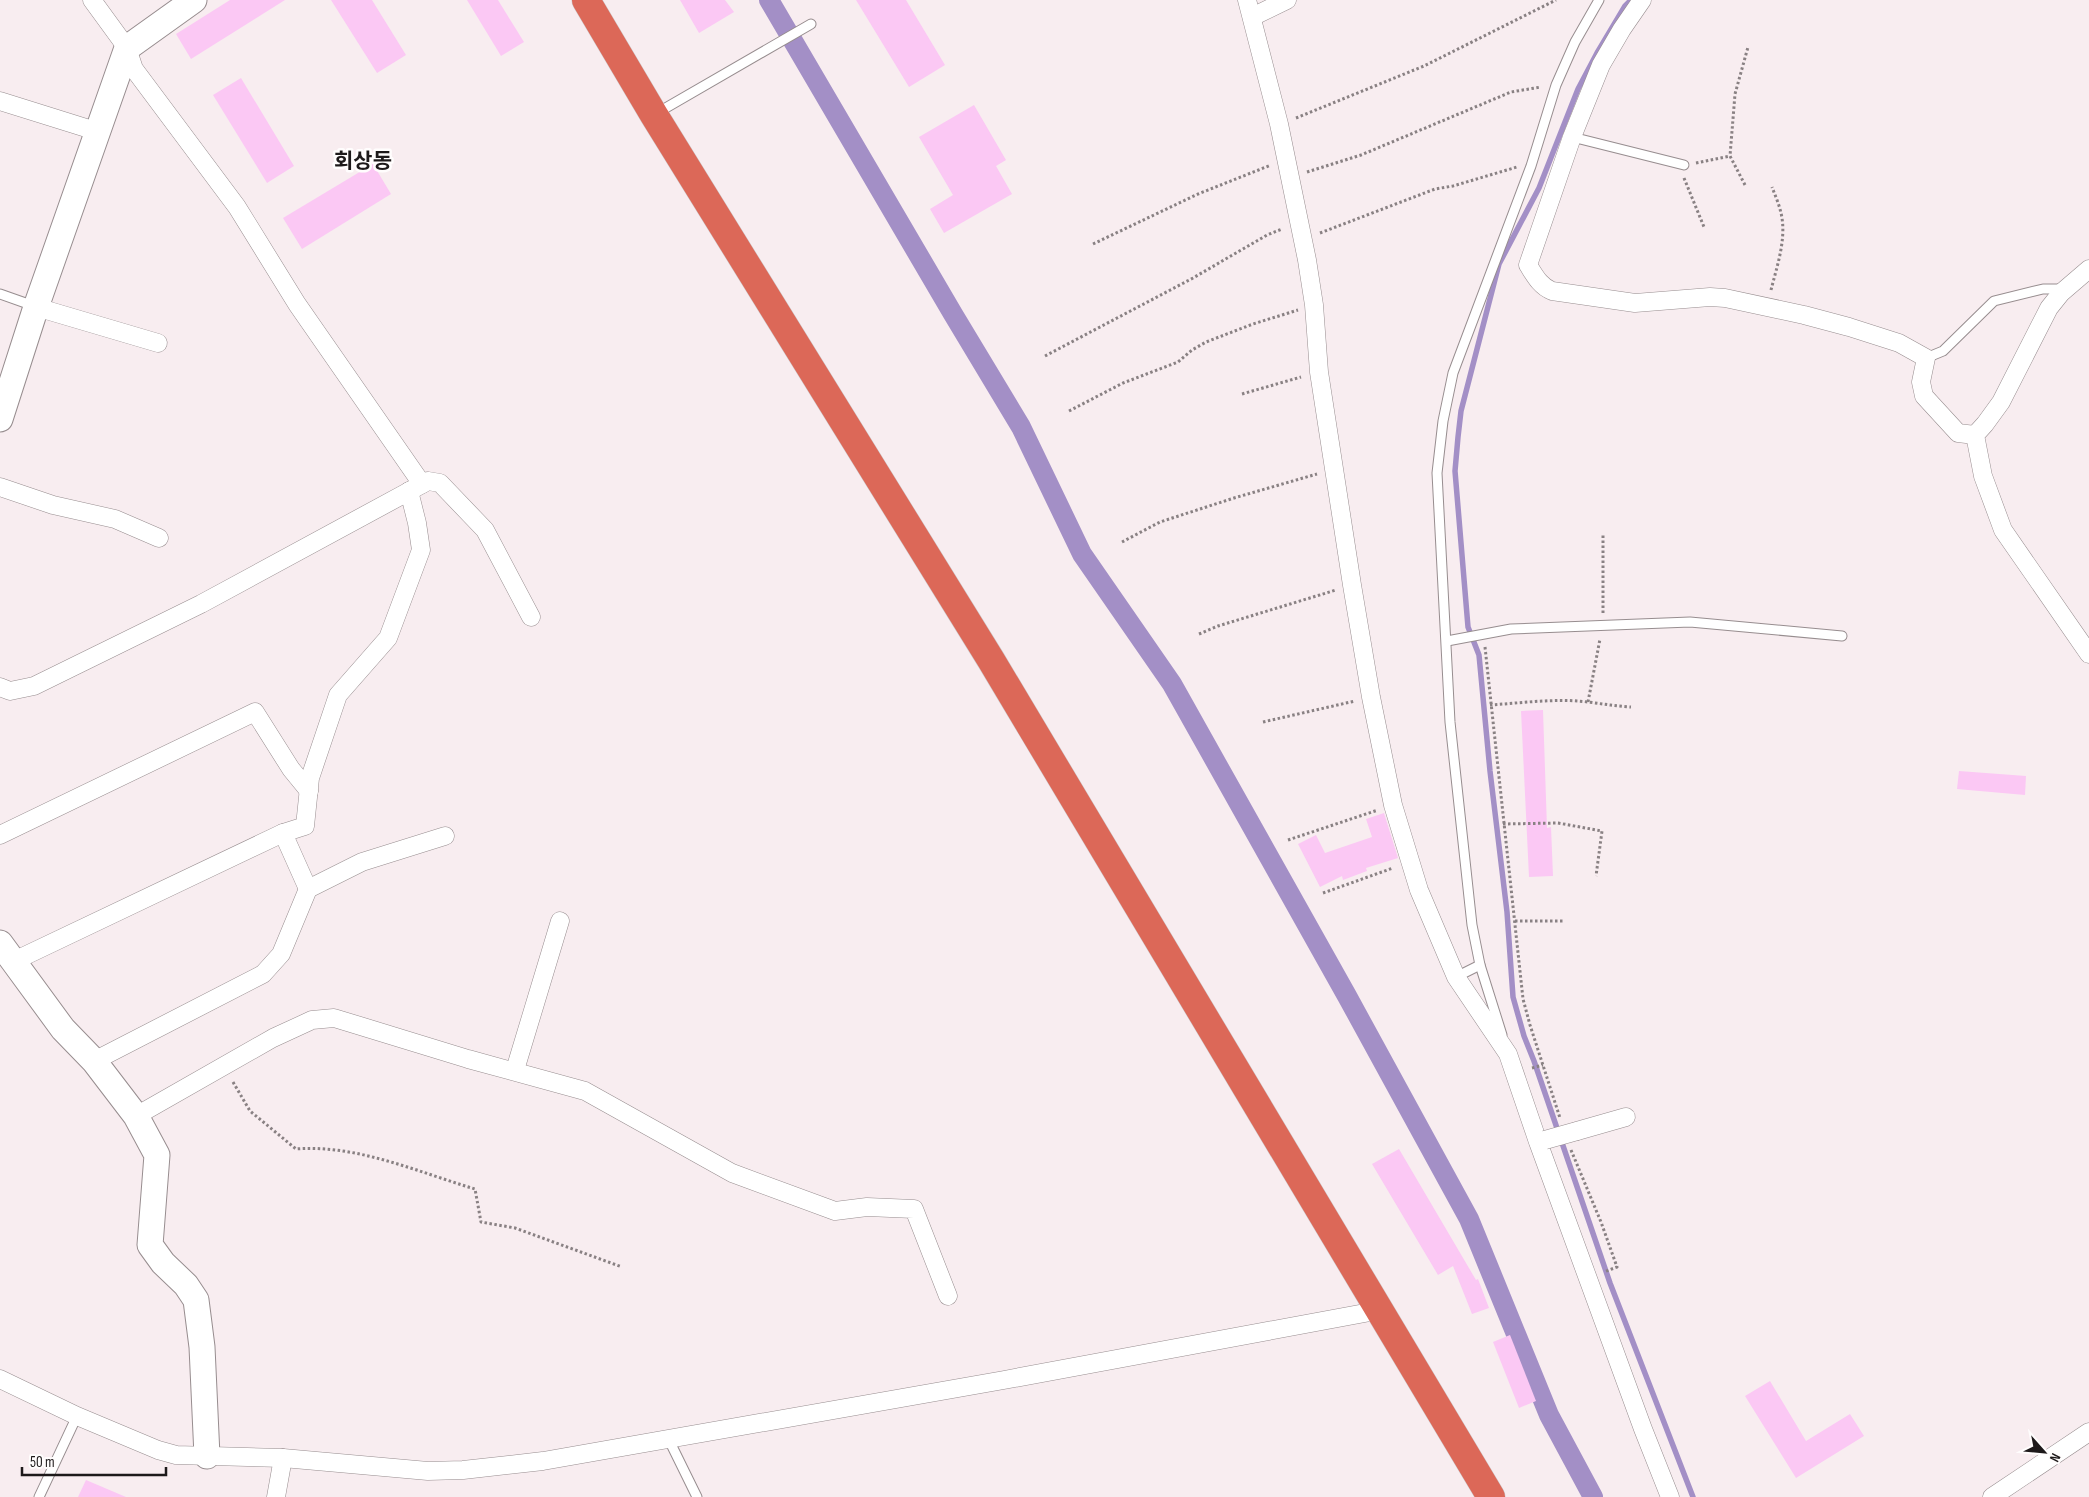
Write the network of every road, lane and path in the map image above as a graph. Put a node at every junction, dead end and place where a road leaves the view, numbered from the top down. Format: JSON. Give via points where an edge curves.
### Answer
{"nodes":[{"id":1,"x":92,"y":0,"type":"edge"},
{"id":2,"x":194,"y":0,"type":"edge"},
{"id":3,"x":586,"y":0,"type":"edge"},
{"id":4,"x":1247,"y":0,"type":"edge"},
{"id":5,"x":1287,"y":0,"type":"edge"},
{"id":6,"x":1556,"y":0,"type":"edge"},
{"id":7,"x":1598,"y":0,"type":"edge"},
{"id":8,"x":1642,"y":0,"type":"edge"},
{"id":9,"x":1252,"y":17,"type":"junction"},
{"id":10,"x":811,"y":24,"type":"dead end"},
{"id":11,"x":1748,"y":47,"type":"dead end"},
{"id":12,"x":127,"y":48,"type":"junction"},
{"id":13,"x":1556,"y":85,"type":"junction"},
{"id":14,"x":0,"y":101,"type":"edge"},
{"id":15,"x":654,"y":115,"type":"junction"},
{"id":16,"x":1279,"y":124,"type":"junction"},
{"id":17,"x":99,"y":132,"type":"junction"},
{"id":18,"x":1572,"y":137,"type":"junction"},
{"id":19,"x":1730,"y":156,"type":"junction"},
{"id":20,"x":1285,"y":159,"type":"junction"},
{"id":21,"x":1684,"y":165,"type":"junction"},
{"id":22,"x":1531,"y":166,"type":"junction"},
{"id":23,"x":1289,"y":178,"type":"junction"},
{"id":24,"x":1745,"y":185,"type":"dead end"},
{"id":25,"x":1772,"y":187,"type":"dead end"},
{"id":26,"x":1704,"y":227,"type":"dead end"},
{"id":27,"x":1301,"y":231,"type":"junction"},
{"id":28,"x":1093,"y":244,"type":"dead end"},
{"id":29,"x":2089,"y":269,"type":"edge"},
{"id":30,"x":2066,"y":289,"type":"junction"},
{"id":31,"x":0,"y":294,"type":"edge"},
{"id":32,"x":1314,"y":305,"type":"junction"},
{"id":33,"x":36,"y":307,"type":"junction"},
{"id":34,"x":1767,"y":307,"type":"junction"},
{"id":35,"x":158,"y":343,"type":"dead end"},
{"id":36,"x":1045,"y":356,"type":"dead end"},
{"id":37,"x":1926,"y":358,"type":"junction"},
{"id":38,"x":1319,"y":372,"type":"junction"},
{"id":39,"x":1242,"y":394,"type":"dead end"},
{"id":40,"x":1069,"y":410,"type":"dead end"},
{"id":41,"x":0,"y":419,"type":"edge"},
{"id":42,"x":1974,"y":435,"type":"junction"},
{"id":43,"x":1335,"y":469,"type":"junction"},
{"id":44,"x":0,"y":487,"type":"edge"},
{"id":45,"x":416,"y":488,"type":"junction"},
{"id":46,"x":159,"y":538,"type":"dead end"},
{"id":47,"x":1122,"y":542,"type":"dead end"},
{"id":48,"x":1352,"y":585,"type":"junction"},
{"id":49,"x":531,"y":617,"type":"dead end"},
{"id":50,"x":1483,"y":633,"type":"junction"},
{"id":51,"x":1199,"y":634,"type":"dead end"},
{"id":52,"x":1842,"y":636,"type":"dead end"},
{"id":53,"x":1447,"y":641,"type":"junction"},
{"id":54,"x":2089,"y":654,"type":"edge"},
{"id":55,"x":0,"y":687,"type":"edge"},
{"id":56,"x":1371,"y":697,"type":"junction"},
{"id":57,"x":1490,"y":705,"type":"junction"},
{"id":58,"x":1631,"y":707,"type":"dead end"},
{"id":59,"x":1263,"y":722,"type":"dead end"},
{"id":60,"x":309,"y":791,"type":"junction"},
{"id":61,"x":1393,"y":805,"type":"junction"},
{"id":62,"x":1503,"y":824,"type":"junction"},
{"id":63,"x":283,"y":833,"type":"junction"},
{"id":64,"x":0,"y":836,"type":"edge"},
{"id":65,"x":445,"y":836,"type":"dead end"},
{"id":66,"x":1288,"y":840,"type":"dead end"},
{"id":67,"x":1410,"y":863,"type":"junction"},
{"id":68,"x":1596,"y":876,"type":"dead end"},
{"id":69,"x":308,"y":889,"type":"junction"},
{"id":70,"x":1323,"y":894,"type":"dead end"},
{"id":71,"x":560,"y":921,"type":"dead end"},
{"id":72,"x":1515,"y":921,"type":"junction"},
{"id":73,"x":1564,"y":921,"type":"dead end"},
{"id":74,"x":7,"y":952,"type":"edge"},
{"id":75,"x":1480,"y":965,"type":"junction"},
{"id":76,"x":1456,"y":977,"type":"junction"},
{"id":77,"x":1508,"y":1054,"type":"junction"},
{"id":78,"x":94,"y":1062,"type":"junction"},
{"id":79,"x":1543,"y":1064,"type":"junction"},
{"id":80,"x":225,"y":1065,"type":"junction"},
{"id":81,"x":514,"y":1070,"type":"junction"},
{"id":82,"x":1527,"y":1070,"type":"dead end"},
{"id":83,"x":136,"y":1116,"type":"junction"},
{"id":84,"x":1626,"y":1117,"type":"dead end"},
{"id":85,"x":1561,"y":1120,"type":"dead end"},
{"id":86,"x":1542,"y":1141,"type":"junction"},
{"id":87,"x":1569,"y":1147,"type":"dead end"},
{"id":88,"x":622,"y":1267,"type":"dead end"},
{"id":89,"x":1600,"y":1273,"type":"dead end"},
{"id":90,"x":948,"y":1296,"type":"dead end"},
{"id":91,"x":1381,"y":1310,"type":"junction"},
{"id":92,"x":0,"y":1379,"type":"edge"},
{"id":93,"x":77,"y":1416,"type":"junction"},
{"id":94,"x":2089,"y":1432,"type":"edge"},
{"id":95,"x":668,"y":1438,"type":"junction"},
{"id":96,"x":207,"y":1456,"type":"junction"},
{"id":97,"x":283,"y":1458,"type":"junction"},
{"id":98,"x":40,"y":1497,"type":"edge"},
{"id":99,"x":276,"y":1497,"type":"edge"},
{"id":100,"x":697,"y":1497,"type":"edge"},
{"id":101,"x":1491,"y":1497,"type":"edge"},
{"id":102,"x":1670,"y":1497,"type":"edge"},
{"id":103,"x":1992,"y":1497,"type":"edge"}],
"edges":[{"from":1,"to":12,"type":"street"},
{"from":2,"to":12,"type":"street"},
{"from":3,"to":15,"type":"highway"},
{"from":4,"to":9,"type":"street"},
{"from":5,"to":9,"type":"street"},
{"from":6,"to":16,"type":"path","via":[[1424,66]]},
{"from":7,"to":13,"type":"lane"},
{"from":8,"to":18,"type":"street","via":[[1611,46]]},
{"from":9,"to":16,"type":"street"},
{"from":10,"to":15,"type":"lane"},
{"from":11,"to":19,"type":"path","via":[[1736,94]]},
{"from":12,"to":17,"type":"street"},
{"from":12,"to":45,"type":"street","via":[[134,69],[237,207]]},
{"from":13,"to":22,"type":"lane"},
{"from":13,"to":23,"type":"path","via":[[1511,92],[1361,155]]},
{"from":14,"to":17,"type":"street"},
{"from":15,"to":91,"type":"highway","via":[[991,660]]},
{"from":16,"to":20,"type":"street"},
{"from":17,"to":33,"type":"street"},
{"from":18,"to":21,"type":"lane"},
{"from":18,"to":34,"type":"street","via":[[1528,265],[1544,288],[1634,303],[1710,297]]},
{"from":19,"to":21,"type":"path"},
{"from":19,"to":24,"type":"path"},
{"from":20,"to":23,"type":"street"},
{"from":20,"to":28,"type":"path","via":[[1198,194]]},
{"from":21,"to":26,"type":"path","via":[[1683,176]]},
{"from":22,"to":27,"type":"path","via":[[1510,168],[1436,189],[1370,216]]},
{"from":22,"to":53,"type":"lane","via":[[1452,373],[1447,399],[1437,473]]},
{"from":23,"to":27,"type":"street"},
{"from":25,"to":34,"type":"path","via":[[1781,211],[1782,241]]},
{"from":27,"to":32,"type":"street"},
{"from":27,"to":36,"type":"path","via":[[1267,234],[1193,278]]},
{"from":29,"to":30,"type":"street"},
{"from":30,"to":37,"type":"lane","via":[[2043,289],[1994,301],[1943,351]]},
{"from":30,"to":42,"type":"street","via":[[2049,308],[2001,402]]},
{"from":31,"to":33,"type":"lane"},
{"from":32,"to":38,"type":"street"},
{"from":32,"to":40,"type":"path","via":[[1206,342],[1178,362],[1123,383]]},
{"from":33,"to":35,"type":"street"},
{"from":33,"to":41,"type":"street"},
{"from":34,"to":37,"type":"street","via":[[1899,343]]},
{"from":37,"to":42,"type":"street","via":[[1922,382],[1924,396],[1958,433]]},
{"from":38,"to":39,"type":"path"},
{"from":38,"to":43,"type":"street"},
{"from":42,"to":54,"type":"street","via":[[2003,530]]},
{"from":43,"to":47,"type":"path","via":[[1160,522]]},
{"from":43,"to":48,"type":"street"},
{"from":44,"to":46,"type":"street","via":[[53,505],[115,519]]},
{"from":45,"to":49,"type":"street","via":[[428,481],[440,484],[486,530]]},
{"from":45,"to":55,"type":"street","via":[[202,604],[34,686],[10,691]]},
{"from":45,"to":60,"type":"street","via":[[422,550],[388,638],[338,695],[310,778]]},
{"from":48,"to":51,"type":"path"},
{"from":48,"to":56,"type":"street"},
{"from":50,"to":52,"type":"lane","via":[[1511,629],[1707,622]]},
{"from":50,"to":53,"type":"lane"},
{"from":50,"to":57,"type":"path"},
{"from":53,"to":75,"type":"lane","via":[[1456,788],[1472,925]]},
{"from":56,"to":59,"type":"path"},
{"from":56,"to":61,"type":"street"},
{"from":57,"to":58,"type":"path","via":[[1564,701]]},
{"from":57,"to":62,"type":"path"},
{"from":60,"to":63,"type":"street","via":[[305,826]]},
{"from":60,"to":64,"type":"street","via":[[255,712]]},
{"from":61,"to":66,"type":"path"},
{"from":61,"to":67,"type":"street"},
{"from":62,"to":68,"type":"path","via":[[1558,823],[1602,831]]},
{"from":62,"to":72,"type":"path"},
{"from":63,"to":69,"type":"street"},
{"from":63,"to":74,"type":"street"},
{"from":65,"to":69,"type":"street","via":[[362,862]]},
{"from":67,"to":70,"type":"path"},
{"from":67,"to":76,"type":"street"},
{"from":69,"to":78,"type":"street","via":[[281,954],[263,974]]},
{"from":71,"to":81,"type":"street"},
{"from":72,"to":73,"type":"path"},
{"from":72,"to":79,"type":"path","via":[[1524,999]]},
{"from":74,"to":78,"type":"street","via":[[63,1028]]},
{"from":75,"to":76,"type":"lane"},
{"from":75,"to":77,"type":"lane"},
{"from":76,"to":77,"type":"street"},
{"from":77,"to":86,"type":"street"},
{"from":78,"to":83,"type":"street"},
{"from":79,"to":82,"type":"path"},
{"from":79,"to":85,"type":"path"},
{"from":80,"to":81,"type":"street","via":[[312,1020],[334,1018]]},
{"from":80,"to":83,"type":"street"},
{"from":80,"to":88,"type":"path","via":[[250,1111],[296,1149],[354,1152],[475,1189],[481,1222],[515,1228]]},
{"from":81,"to":90,"type":"street","via":[[585,1091],[732,1173],[835,1211],[914,1209]]},
{"from":83,"to":96,"type":"street","via":[[157,1156],[150,1246],[196,1300],[202,1347]]},
{"from":84,"to":86,"type":"street","bridge":true},
{"from":86,"to":102,"type":"street","via":[[1642,1429]]},
{"from":87,"to":89,"type":"path","via":[[1616,1267]]},
{"from":91,"to":95,"type":"street"},
{"from":91,"to":101,"type":"highway"},
{"from":92,"to":93,"type":"street"},
{"from":93,"to":96,"type":"street","via":[[158,1450],[176,1455]]},
{"from":93,"to":98,"type":"lane"},
{"from":94,"to":103,"type":"street"},
{"from":95,"to":97,"type":"street","via":[[543,1461],[463,1470],[428,1471]]},
{"from":95,"to":100,"type":"lane"},
{"from":96,"to":97,"type":"street"},
{"from":97,"to":99,"type":"street"}]}
